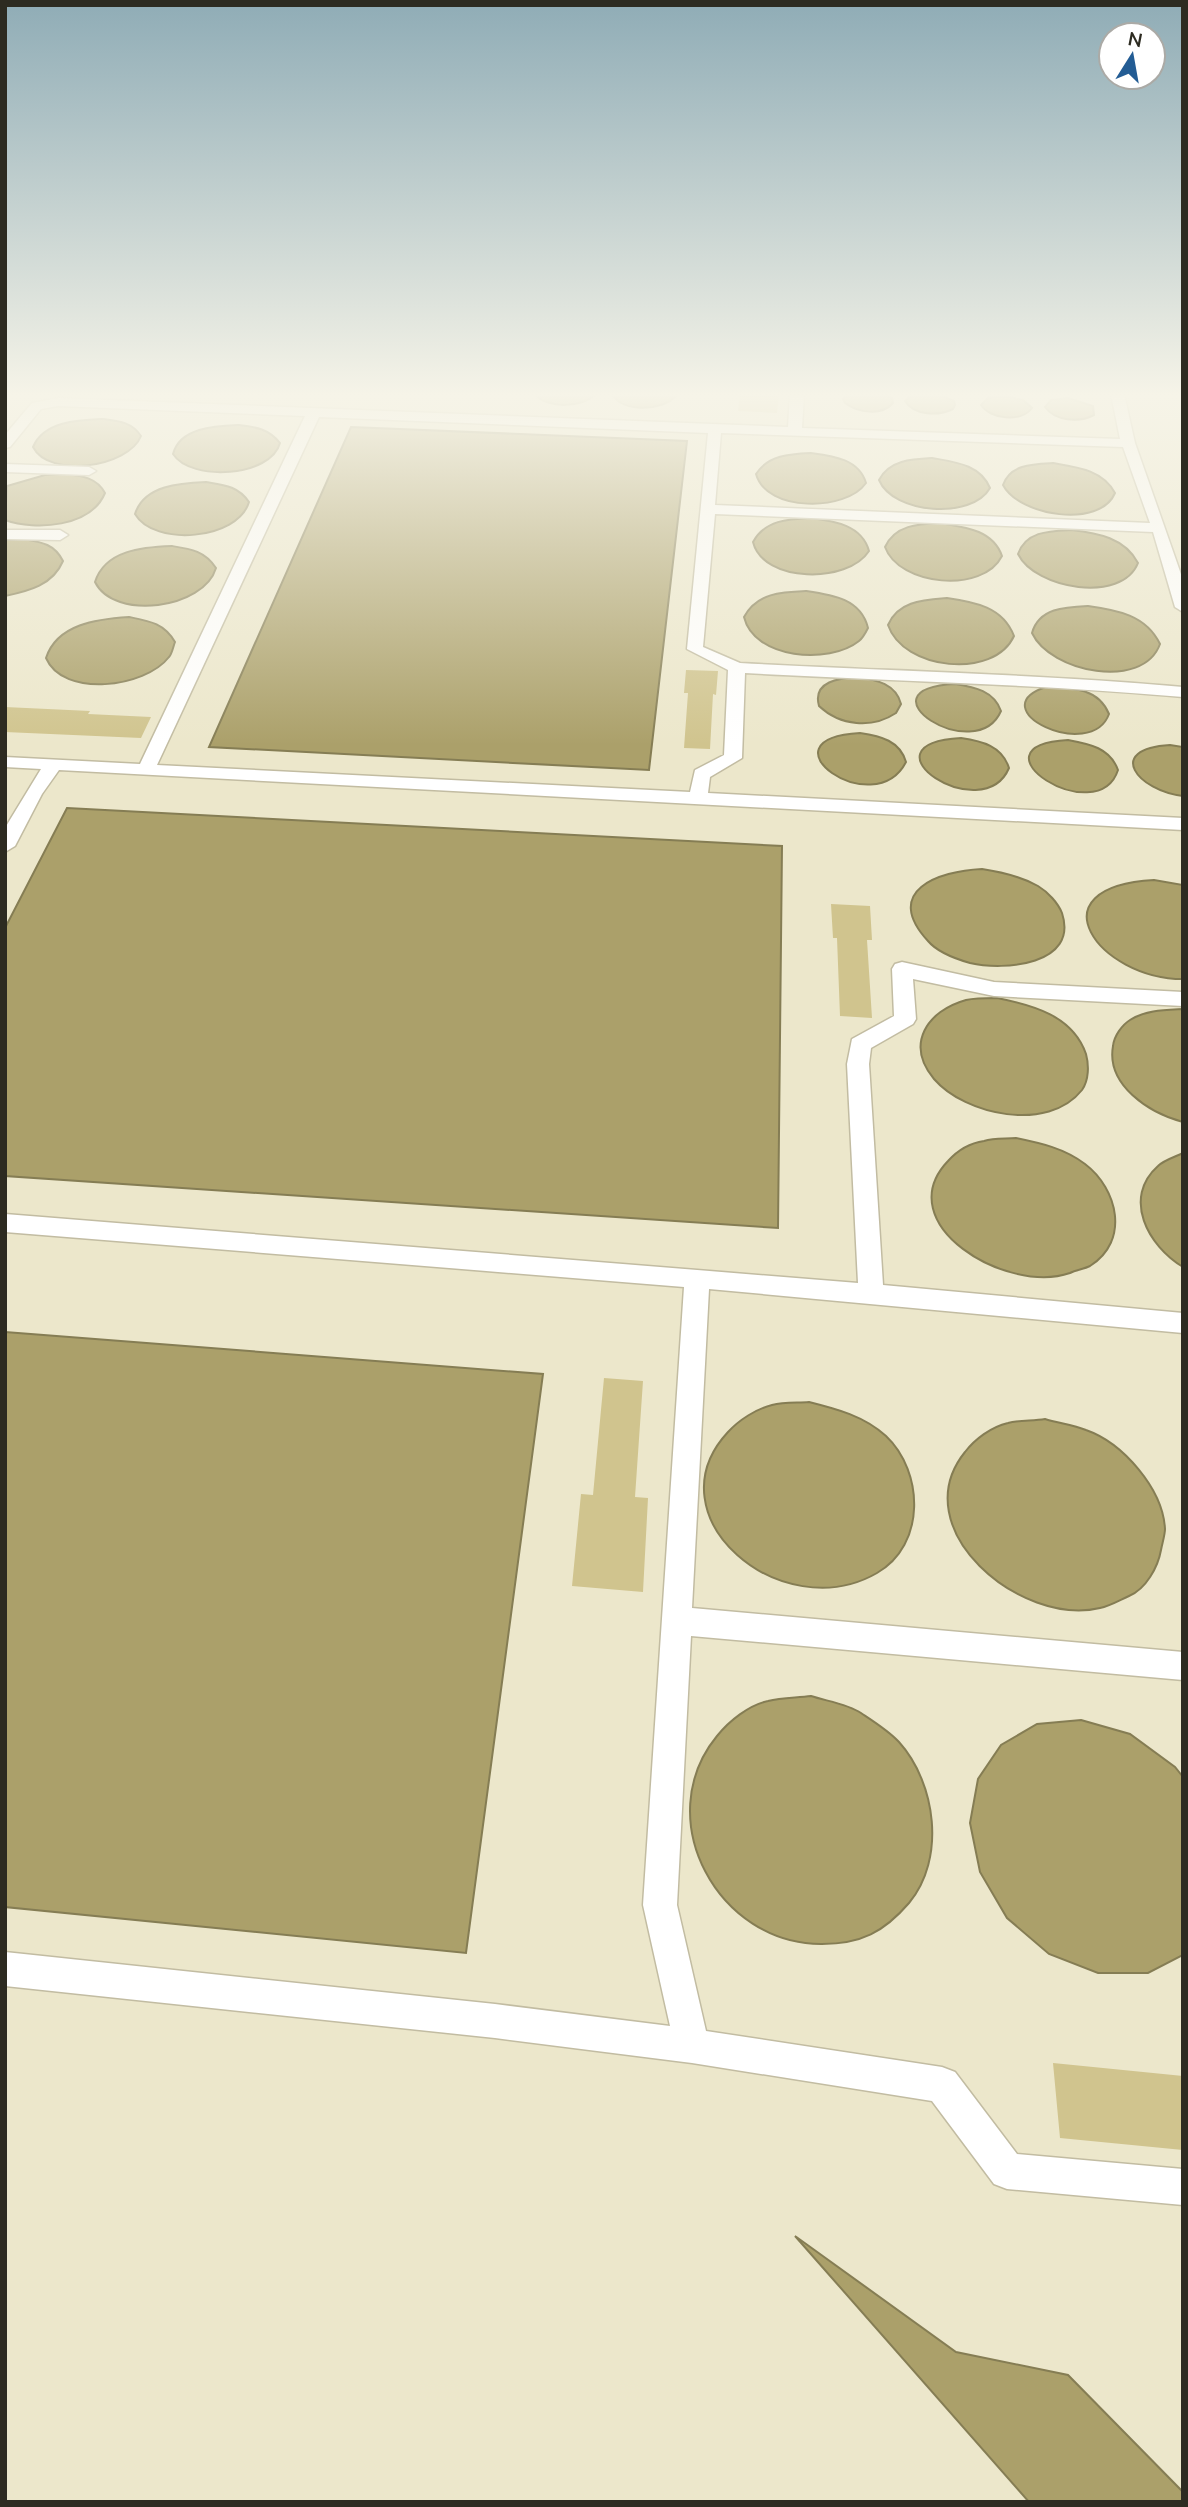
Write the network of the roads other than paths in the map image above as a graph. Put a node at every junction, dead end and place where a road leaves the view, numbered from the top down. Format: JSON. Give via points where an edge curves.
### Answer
{"nodes":[{"id":1,"x":267,"y":511,"type":"edge"},
{"id":2,"x":708,"y":511,"type":"edge"},
{"id":3,"x":743,"y":511,"type":"edge"},
{"id":4,"x":1152,"y":511,"type":"edge"},
{"id":5,"x":5,"y":534,"type":"edge"},
{"id":6,"x":1161,"y":535,"type":"junction"},
{"id":7,"x":60,"y":536,"type":"dead end"},
{"id":8,"x":1183,"y":542,"type":"edge"},
{"id":9,"x":1183,"y":607,"type":"edge"},
{"id":10,"x":737,"y":668,"type":"junction"},
{"id":11,"x":1183,"y":692,"type":"edge"},
{"id":12,"x":5,"y":762,"type":"edge"},
{"id":13,"x":54,"y":764,"type":"junction"},
{"id":14,"x":146,"y":769,"type":"junction"},
{"id":15,"x":698,"y":800,"type":"junction"},
{"id":16,"x":1183,"y":824,"type":"edge"},
{"id":17,"x":5,"y":846,"type":"edge"},
{"id":18,"x":1183,"y":999,"type":"edge"},
{"id":19,"x":5,"y":1223,"type":"edge"},
{"id":20,"x":697,"y":1278,"type":"junction"},
{"id":21,"x":871,"y":1294,"type":"junction"},
{"id":22,"x":1183,"y":1323,"type":"edge"},
{"id":23,"x":677,"y":1621,"type":"junction"},
{"id":24,"x":1183,"y":1666,"type":"edge"},
{"id":25,"x":5,"y":1969,"type":"edge"},
{"id":26,"x":692,"y":2046,"type":"junction"},
{"id":27,"x":1183,"y":2187,"type":"edge"}],
"edges":[{"from":1,"to":14,"type":"lane"},
{"from":2,"to":10,"type":"lane","via":[[695,649]]},
{"from":3,"to":6,"type":"lane"},
{"from":4,"to":6,"type":"lane"},
{"from":5,"to":7,"type":"lane"},
{"from":6,"to":8,"type":"lane"},
{"from":6,"to":9,"type":"lane"},
{"from":10,"to":11,"type":"lane","via":[[1062,681]]},
{"from":10,"to":15,"type":"lane","via":[[733,758],[701,774]]},
{"from":12,"to":13,"type":"lane"},
{"from":13,"to":14,"type":"lane"},
{"from":13,"to":17,"type":"lane"},
{"from":14,"to":15,"type":"lane"},
{"from":15,"to":16,"type":"lane"},
{"from":18,"to":21,"type":"lane","via":[[994,989],[902,969],[905,1019],[860,1044],[858,1064]]},
{"from":19,"to":20,"type":"lane"},
{"from":20,"to":21,"type":"lane"},
{"from":20,"to":23,"type":"lane"},
{"from":21,"to":22,"type":"lane"},
{"from":23,"to":24,"type":"lane"},
{"from":23,"to":26,"type":"lane","via":[[660,1906]]},
{"from":25,"to":26,"type":"lane"},
{"from":26,"to":27,"type":"lane","via":[[942,2085],[1007,2171]]}]}
